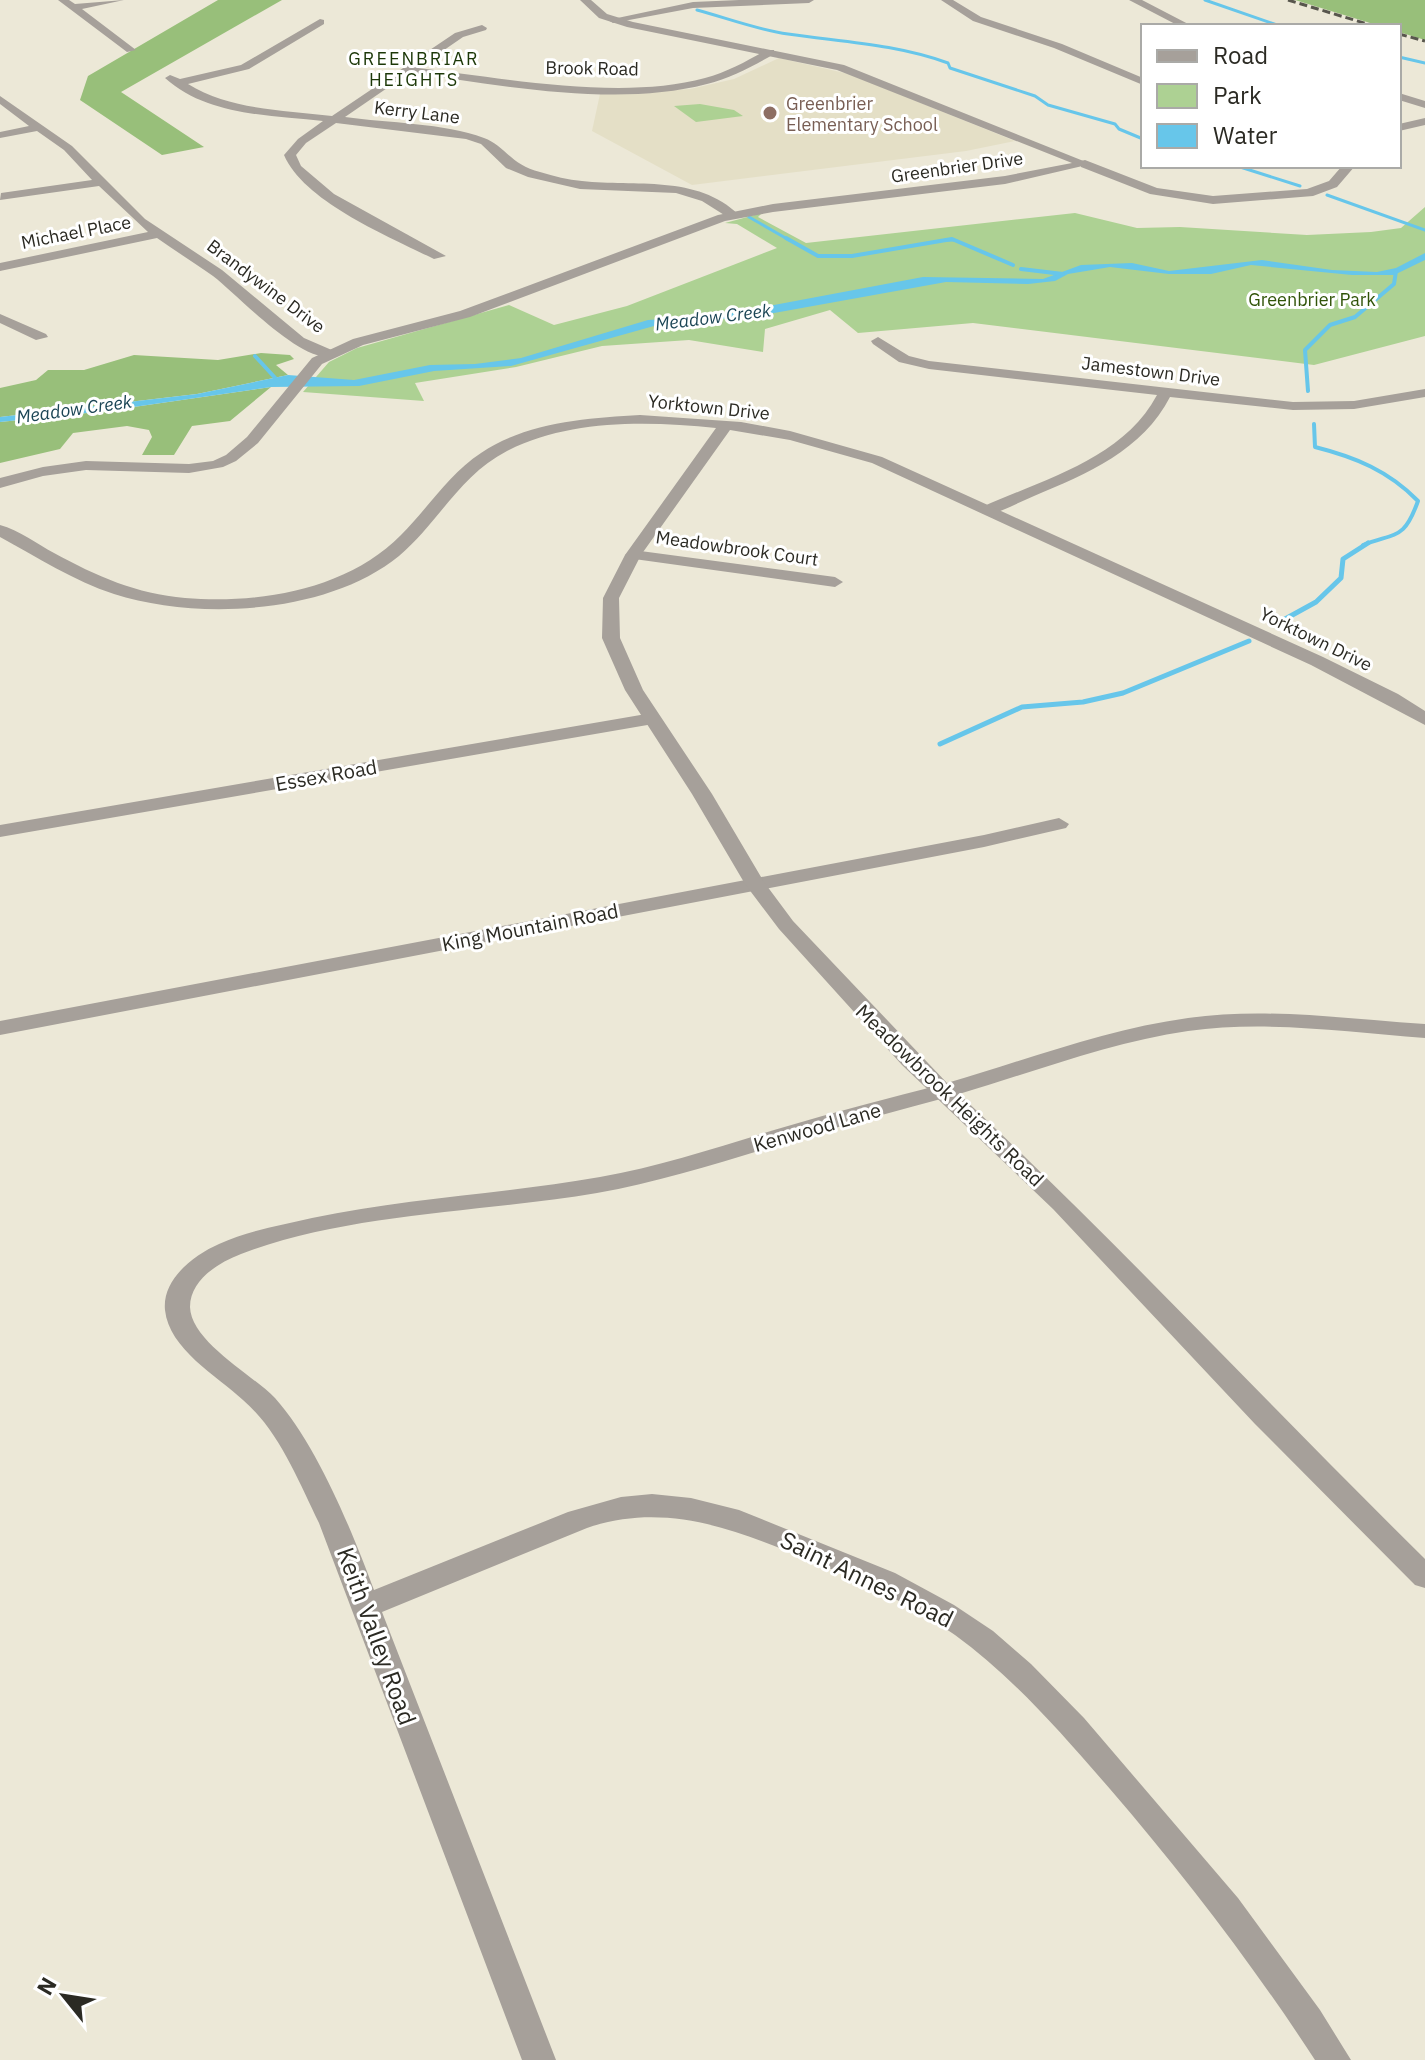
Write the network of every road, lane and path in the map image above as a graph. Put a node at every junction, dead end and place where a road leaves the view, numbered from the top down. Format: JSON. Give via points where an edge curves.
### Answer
{"nodes":[{"id":1,"x":63,"y":0,"type":"edge"},
{"id":2,"x":119,"y":0,"type":"edge"},
{"id":3,"x":585,"y":0,"type":"edge"},
{"id":4,"x":809,"y":0,"type":"edge"},
{"id":5,"x":946,"y":0,"type":"edge"},
{"id":6,"x":1134,"y":0,"type":"edge"},
{"id":7,"x":74,"y":7,"type":"junction"},
{"id":8,"x":613,"y":20,"type":"junction"},
{"id":9,"x":320,"y":22,"type":"dead end"},
{"id":10,"x":1183,"y":24,"type":"edge"},
{"id":11,"x":482,"y":28,"type":"dead end"},
{"id":12,"x":131,"y":50,"type":"dead end"},
{"id":13,"x":770,"y":52,"type":"junction"},
{"id":14,"x":408,"y":70,"type":"junction"},
{"id":15,"x":1141,"y":81,"type":"edge"},
{"id":16,"x":1401,"y":97,"type":"edge"},
{"id":17,"x":0,"y":99,"type":"edge"},
{"id":18,"x":1425,"y":105,"type":"edge"},
{"id":19,"x":335,"y":119,"type":"junction"},
{"id":20,"x":1425,"y":121,"type":"edge"},
{"id":21,"x":39,"y":127,"type":"junction"},
{"id":22,"x":1401,"y":127,"type":"edge"},
{"id":23,"x":0,"y":135,"type":"edge"},
{"id":24,"x":1085,"y":164,"type":"junction"},
{"id":25,"x":1347,"y":168,"type":"edge"},
{"id":26,"x":101,"y":182,"type":"junction"},
{"id":27,"x":1,"y":197,"type":"edge"},
{"id":28,"x":733,"y":215,"type":"junction"},
{"id":29,"x":159,"y":234,"type":"junction"},
{"id":30,"x":439,"y":256,"type":"dead end"},
{"id":31,"x":0,"y":267,"type":"edge"},
{"id":32,"x":0,"y":318,"type":"edge"},
{"id":33,"x":41,"y":337,"type":"dead end"},
{"id":34,"x":878,"y":341,"type":"dead end"},
{"id":35,"x":329,"y":354,"type":"junction"},
{"id":36,"x":1166,"y":391,"type":"junction"},
{"id":37,"x":1425,"y":393,"type":"edge"},
{"id":38,"x":725,"y":426,"type":"junction"},
{"id":39,"x":0,"y":483,"type":"edge"},
{"id":40,"x":988,"y":510,"type":"junction"},
{"id":41,"x":0,"y":530,"type":"edge"},
{"id":42,"x":633,"y":555,"type":"junction"},
{"id":43,"x":835,"y":582,"type":"dead end"},
{"id":44,"x":652,"y":719,"type":"junction"},
{"id":45,"x":1425,"y":719,"type":"edge"},
{"id":46,"x":1059,"y":824,"type":"dead end"},
{"id":47,"x":0,"y":831,"type":"edge"},
{"id":48,"x":755,"y":884,"type":"junction"},
{"id":49,"x":0,"y":1028,"type":"edge"},
{"id":50,"x":1425,"y":1031,"type":"edge"},
{"id":51,"x":944,"y":1091,"type":"junction"},
{"id":52,"x":211,"y":1258,"type":"joint"},
{"id":53,"x":1424,"y":1574,"type":"edge"},
{"id":54,"x":365,"y":1607,"type":"junction"},
{"id":55,"x":539,"y":2060,"type":"edge"},
{"id":56,"x":1334,"y":2060,"type":"edge"}],
"edges":[{"from":1,"to":7,"type":"street"},
{"from":2,"to":7,"type":"street"},
{"from":3,"to":8,"type":"street","name":"Greenbrier Drive"},
{"from":4,"to":8,"type":"street","via":[[693,5]]},
{"from":5,"to":15,"type":"street","via":[[977,19]]},
{"from":6,"to":10,"type":"street"},
{"from":7,"to":12,"type":"street"},
{"from":8,"to":13,"type":"street","name":"Greenbrier Drive"},
{"from":9,"to":19,"type":"street","name":"Kerry Lane","via":[[245,67],[175,81],[227,106]]},
{"from":11,"to":14,"type":"street","via":[[459,35]]},
{"from":13,"to":14,"type":"street","name":"Brook Road","via":[[712,79],[664,86],[566,87]]},
{"from":13,"to":24,"type":"street","name":"Greenbrier Drive","via":[[857,73]]},
{"from":14,"to":19,"type":"street"},
{"from":16,"to":18,"type":"street"},
{"from":17,"to":21,"type":"street","name":"Brandywine Drive"},
{"from":19,"to":28,"type":"street","name":"Kerry Lane","via":[[468,136],[532,174],[580,185],[677,189],[706,198]]},
{"from":19,"to":30,"type":"street","via":[[297,145],[291,165],[364,218]]},
{"from":20,"to":22,"type":"street"},
{"from":21,"to":23,"type":"street"},
{"from":21,"to":26,"type":"street","name":"Brandywine Drive"},
{"from":24,"to":25,"type":"street","via":[[1154,191],[1213,200],[1320,190]]},
{"from":24,"to":28,"type":"street","name":"Greenbrier Drive","via":[[1005,180]]},
{"from":26,"to":27,"type":"street"},
{"from":26,"to":29,"type":"street","name":"Brandywine Drive"},
{"from":28,"to":35,"type":"street","name":"Greenbrier Drive","via":[[465,314]]},
{"from":29,"to":31,"type":"street","name":"Michael Place"},
{"from":29,"to":35,"type":"street","name":"Brandywine Drive","via":[[217,273],[299,341]]},
{"from":32,"to":33,"type":"street"},
{"from":34,"to":36,"type":"street","name":"Jamestown Drive","via":[[895,354],[929,365]]},
{"from":35,"to":39,"type":"street","name":"Brandywine Drive","via":[[314,364],[248,444],[222,462],[183,468],[71,466]]},
{"from":36,"to":37,"type":"street","name":"Jamestown Drive","via":[[1331,407]]},
{"from":36,"to":40,"type":"street","via":[[1150,419],[1118,447]]},
{"from":38,"to":40,"type":"street","name":"Yorktown Drive","via":[[848,450]]},
{"from":38,"to":41,"type":"street","name":"Yorktown Drive","via":[[620,420],[570,426],[511,443],[468,469],[410,536],[370,569],[332,586],[266,600],[186,602],[120,590]]},
{"from":38,"to":42,"type":"street","name":"Meadowbrook Heights Road"},
{"from":40,"to":45,"type":"street","name":"Yorktown Drive","via":[[1317,661]]},
{"from":42,"to":43,"type":"street","name":"Meadowbrook Court"},
{"from":42,"to":44,"type":"street","name":"Meadowbrook Heights Road","via":[[611,598],[609,625],[619,660]]},
{"from":44,"to":47,"type":"street","name":"Essex Road"},
{"from":44,"to":48,"type":"street","name":"Meadowbrook Heights Road"},
{"from":46,"to":48,"type":"street","name":"King Mountain Road"},
{"from":48,"to":49,"type":"street","name":"King Mountain Road"},
{"from":48,"to":51,"type":"street","name":"Meadowbrook Heights Road","via":[[889,1039]]},
{"from":50,"to":51,"type":"street","name":"Kenwood Lane","via":[[1284,1021],[1192,1024]]},
{"from":51,"to":52,"type":"street","name":"Kenwood Lane","via":[[649,1175],[299,1230]]},
{"from":51,"to":53,"type":"street","name":"Meadowbrook Heights Road","via":[[1061,1203],[1264,1417]]},
{"from":52,"to":54,"type":"street","name":"Keith Valley Road","via":[[182,1288],[177,1310],[203,1352],[269,1409],[340,1536]]},
{"from":54,"to":55,"type":"street","name":"Keith Valley Road"},
{"from":54,"to":56,"type":"street","name":"Saint Annes Road","via":[[490,1553],[618,1508],[683,1507],[715,1513],[838,1560],[962,1625],[1057,1707],[1231,1916]]}]}
